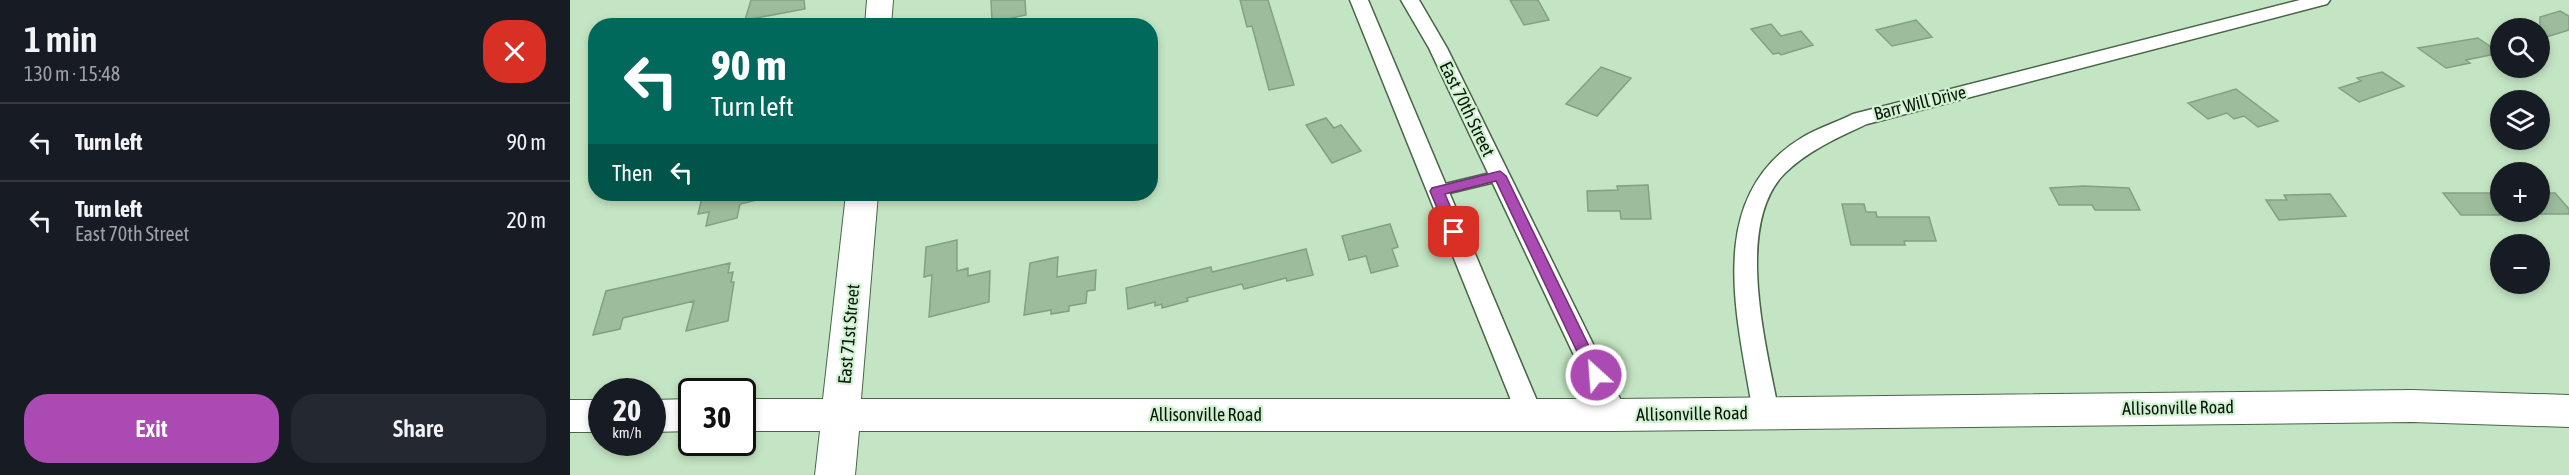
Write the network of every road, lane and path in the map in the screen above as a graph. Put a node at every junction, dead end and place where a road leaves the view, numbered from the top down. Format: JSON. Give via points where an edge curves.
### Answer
{"nodes":[{"id":1,"x":880,"y":0,"type":"edge"},
{"id":2,"x":1359,"y":0,"type":"edge"},
{"id":3,"x":1410,"y":0,"type":"edge"},
{"id":4,"x":2321,"y":0,"type":"edge"},
{"id":5,"x":879,"y":18,"type":"edge"},
{"id":6,"x":1500,"y":176,"type":"junction"},
{"id":7,"x":1437,"y":191,"type":"junction"},
{"id":8,"x":861,"y":201,"type":"edge"},
{"id":9,"x":2569,"y":411,"type":"edge"},
{"id":10,"x":1766,"y":412,"type":"junction"},
{"id":11,"x":842,"y":413,"type":"junction"},
{"id":12,"x":756,"y":415,"type":"edge"},
{"id":13,"x":1530,"y":415,"type":"junction"},
{"id":14,"x":1615,"y":415,"type":"junction"},
{"id":15,"x":570,"y":416,"type":"edge"},
{"id":16,"x":588,"y":416,"type":"edge"},
{"id":17,"x":835,"y":475,"type":"edge"}],
"edges":[{"from":1,"to":5,"type":"main road"},
{"from":2,"to":7,"type":"street"},
{"from":3,"to":6,"type":"street","name":"East 70th Street"},
{"from":4,"to":10,"type":"street","name":"Barr Will Drive","via":[[1860,119],[1806,144],[1766,183],[1753,207],[1746,233],[1745,278]]},
{"from":6,"to":7,"type":"lane"},
{"from":6,"to":14,"type":"street","name":"East 70th Street"},
{"from":7,"to":13,"type":"street"},
{"from":8,"to":11,"type":"main road","name":"East 71st Street"},
{"from":9,"to":10,"type":"main road","name":"Allisonville Road","via":[[2412,406]]},
{"from":10,"to":14,"type":"main road","name":"Allisonville Road"},
{"from":11,"to":12,"type":"main road","name":"Allisonville Road"},
{"from":11,"to":13,"type":"main road","name":"Allisonville Road"},
{"from":11,"to":17,"type":"main road","name":"East 71st Street"},
{"from":13,"to":14,"type":"main road","name":"Allisonville Road"},
{"from":15,"to":16,"type":"main road"}]}
